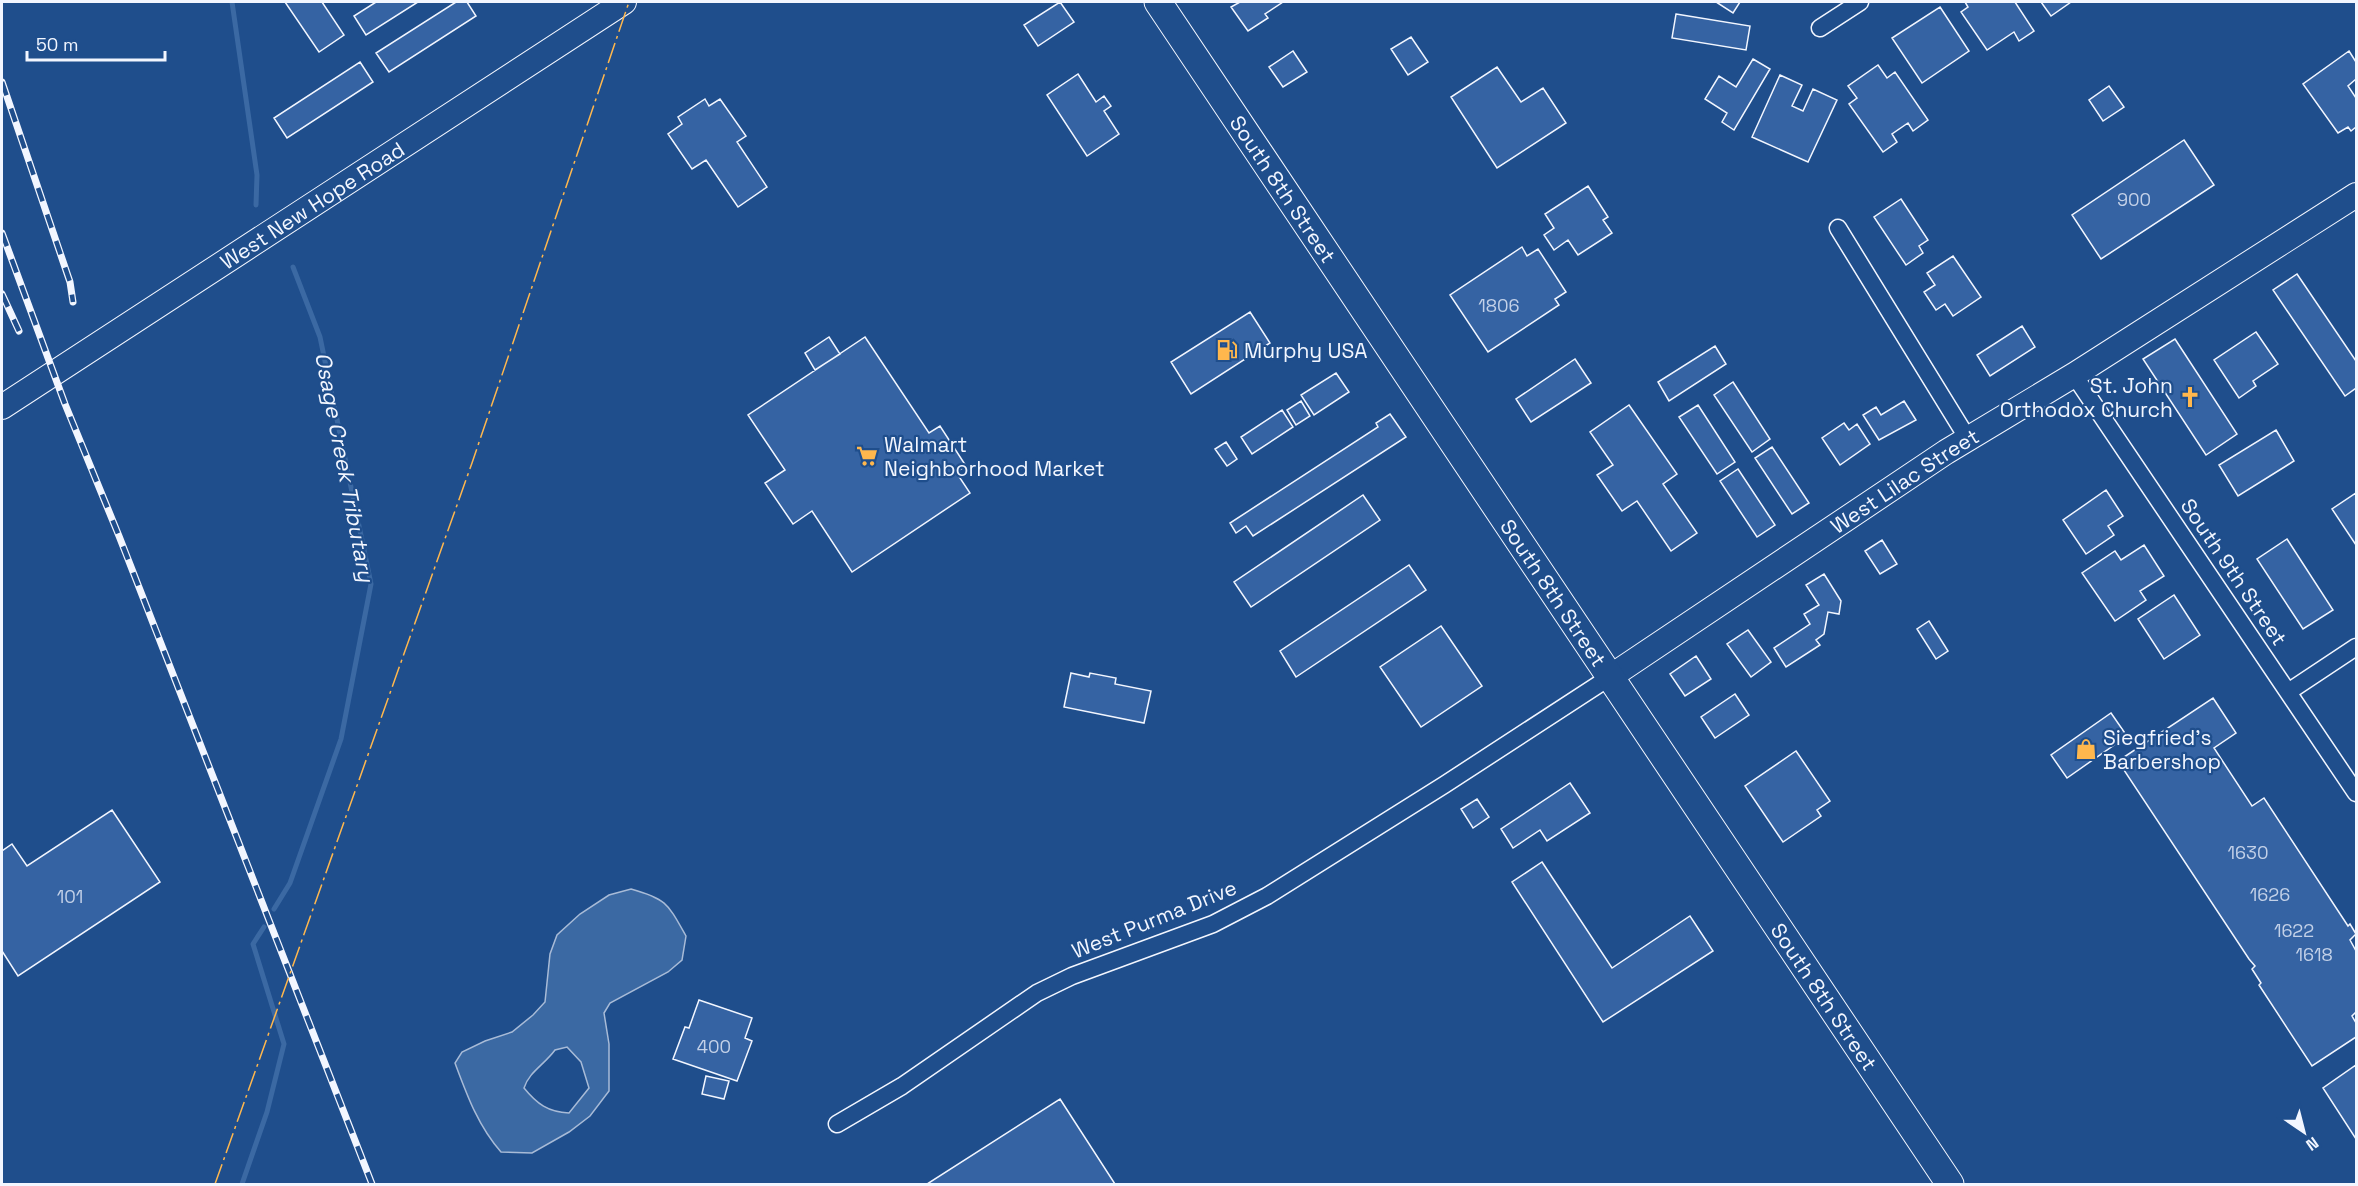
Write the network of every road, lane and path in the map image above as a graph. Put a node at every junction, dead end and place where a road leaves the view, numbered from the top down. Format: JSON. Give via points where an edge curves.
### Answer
{"nodes":[{"id":1,"x":624,"y":2,"type":"edge"},
{"id":2,"x":1158,"y":2,"type":"edge"},
{"id":3,"x":1860,"y":2,"type":"edge"},
{"id":4,"x":1839,"y":7,"type":"edge"},
{"id":5,"x":1820,"y":28,"type":"dead end"},
{"id":6,"x":2356,"y":195,"type":"edge"},
{"id":7,"x":1838,"y":228,"type":"dead end"},
{"id":8,"x":2074,"y":375,"type":"junction"},
{"id":9,"x":2,"y":406,"type":"edge"},
{"id":10,"x":1968,"y":439,"type":"junction"},
{"id":11,"x":2356,"y":647,"type":"edge"},
{"id":12,"x":1610,"y":677,"type":"junction"},
{"id":13,"x":2288,"y":692,"type":"junction"},
{"id":14,"x":2356,"y":793,"type":"edge"},
{"id":15,"x":837,"y":1124,"type":"dead end"},
{"id":16,"x":1950,"y":1185,"type":"edge"}],
"edges":[{"from":1,"to":9,"type":"street","name":"West New Hope Road"},
{"from":2,"to":12,"type":"main road","name":"South 8th Street"},
{"from":3,"to":4,"type":"street"},
{"from":4,"to":5,"type":"street"},
{"from":6,"to":8,"type":"street","name":"West Lilac Street"},
{"from":7,"to":10,"type":"street"},
{"from":8,"to":10,"type":"street","name":"West Lilac Street"},
{"from":8,"to":13,"type":"street","name":"South 9th Street"},
{"from":10,"to":12,"type":"street","name":"West Lilac Street"},
{"from":11,"to":13,"type":"street"},
{"from":12,"to":15,"type":"street","name":"West Purma Drive","via":[[1268,896],[1213,924],[1072,976],[1037,993],[902,1086]]},
{"from":12,"to":16,"type":"main road","name":"South 8th Street"},
{"from":13,"to":14,"type":"street","name":"South 9th Street"}]}
